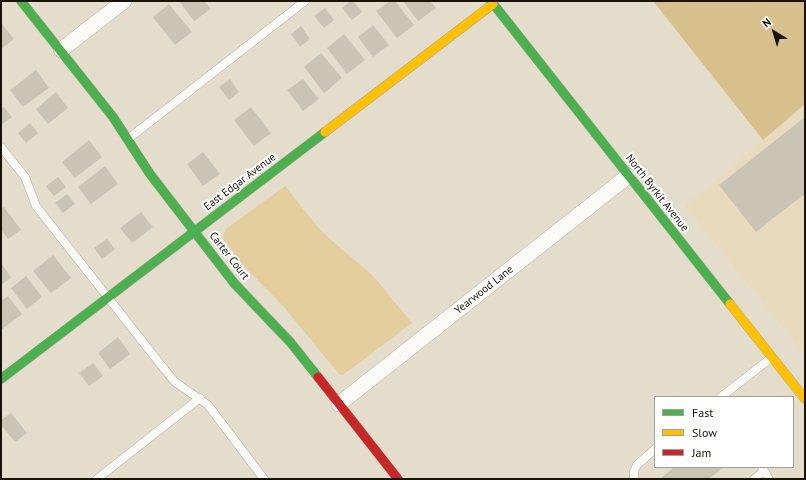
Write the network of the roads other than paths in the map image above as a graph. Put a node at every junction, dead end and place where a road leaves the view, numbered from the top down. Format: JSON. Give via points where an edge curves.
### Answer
{"nodes":[{"id":1,"x":21,"y":1,"type":"edge"},
{"id":2,"x":124,"y":1,"type":"edge"},
{"id":3,"x":305,"y":1,"type":"edge"},
{"id":4,"x":492,"y":2,"type":"edge"},
{"id":5,"x":61,"y":50,"type":"junction"},
{"id":6,"x":128,"y":139,"type":"junction"},
{"id":7,"x":1,"y":147,"type":"edge"},
{"id":8,"x":628,"y":176,"type":"junction"},
{"id":9,"x":194,"y":231,"type":"junction"},
{"id":10,"x":108,"y":297,"type":"junction"},
{"id":11,"x":771,"y":357,"type":"junction"},
{"id":12,"x":1,"y":379,"type":"edge"},
{"id":13,"x":722,"y":396,"type":"edge"},
{"id":14,"x":200,"y":398,"type":"junction"},
{"id":15,"x":805,"y":399,"type":"edge"},
{"id":16,"x":339,"y":404,"type":"junction"},
{"id":17,"x":654,"y":450,"type":"edge"},
{"id":18,"x":763,"y":469,"type":"edge"},
{"id":19,"x":97,"y":479,"type":"edge"},
{"id":20,"x":264,"y":479,"type":"edge"},
{"id":21,"x":398,"y":479,"type":"edge"},
{"id":22,"x":634,"y":479,"type":"edge"},
{"id":23,"x":754,"y":479,"type":"edge"},
{"id":24,"x":769,"y":479,"type":"edge"}],
"edges":[{"from":1,"to":5,"type":"street","name":"Carter Court"},
{"from":2,"to":5,"type":"street"},
{"from":3,"to":6,"type":"lane"},
{"from":4,"to":8,"type":"street","name":"North Byrkit Avenue"},
{"from":4,"to":9,"type":"street","name":"East Edgar Avenue"},
{"from":5,"to":6,"type":"street","name":"Carter Court"},
{"from":6,"to":9,"type":"street","name":"Carter Court","via":[[150,174]]},
{"from":7,"to":10,"type":"lane","via":[[24,177],[36,206]]},
{"from":8,"to":11,"type":"street","name":"North Byrkit Avenue"},
{"from":8,"to":16,"type":"street","name":"Yearwood Lane"},
{"from":9,"to":10,"type":"street","name":"East Edgar Avenue"},
{"from":9,"to":16,"type":"street","name":"Carter Court","via":[[234,283],[291,343]]},
{"from":10,"to":12,"type":"street","name":"East Edgar Avenue"},
{"from":10,"to":14,"type":"lane","via":[[175,382]]},
{"from":11,"to":13,"type":"lane"},
{"from":11,"to":15,"type":"street","name":"North Byrkit Avenue"},
{"from":14,"to":19,"type":"lane"},
{"from":14,"to":20,"type":"lane"},
{"from":16,"to":21,"type":"street","name":"Carter Court"},
{"from":17,"to":22,"type":"lane","via":[[637,465]]},
{"from":18,"to":23,"type":"lane"},
{"from":18,"to":24,"type":"lane"}]}
